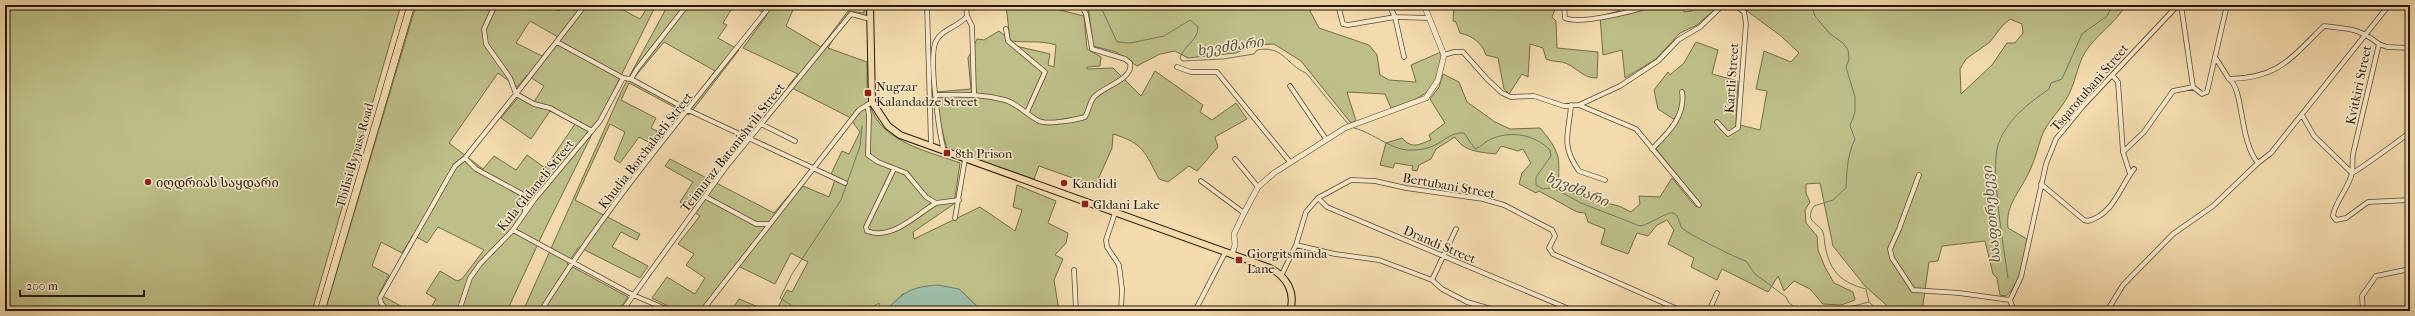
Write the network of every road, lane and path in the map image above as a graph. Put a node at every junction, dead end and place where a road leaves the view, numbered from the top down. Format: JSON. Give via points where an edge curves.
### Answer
{"nodes":[{"id":1,"x":411,"y":5,"type":"edge"},
{"id":2,"x":495,"y":5,"type":"edge"},
{"id":3,"x":585,"y":5,"type":"edge"},
{"id":4,"x":687,"y":5,"type":"edge"},
{"id":5,"x":771,"y":5,"type":"edge"},
{"id":6,"x":870,"y":5,"type":"edge"},
{"id":7,"x":927,"y":5,"type":"edge"},
{"id":8,"x":966,"y":5,"type":"edge"},
{"id":9,"x":1081,"y":5,"type":"edge"},
{"id":10,"x":1338,"y":5,"type":"edge"},
{"id":11,"x":1389,"y":5,"type":"edge"},
{"id":12,"x":1424,"y":5,"type":"edge"},
{"id":13,"x":1564,"y":5,"type":"edge"},
{"id":14,"x":1651,"y":5,"type":"edge"},
{"id":15,"x":1723,"y":5,"type":"edge"},
{"id":16,"x":1735,"y":5,"type":"edge"},
{"id":17,"x":2178,"y":5,"type":"edge"},
{"id":18,"x":2181,"y":5,"type":"edge"},
{"id":19,"x":2227,"y":5,"type":"edge"},
{"id":20,"x":2389,"y":5,"type":"edge"},
{"id":21,"x":967,"y":16,"type":"junction"},
{"id":22,"x":1395,"y":18,"type":"junction"},
{"id":23,"x":1430,"y":18,"type":"junction"},
{"id":24,"x":870,"y":19,"type":"junction"},
{"id":25,"x":1006,"y":29,"type":"dead end"},
{"id":26,"x":2368,"y":34,"type":"junction"},
{"id":27,"x":557,"y":42,"type":"junction"},
{"id":28,"x":2380,"y":44,"type":"junction"},
{"id":29,"x":2410,"y":48,"type":"edge"},
{"id":30,"x":1444,"y":55,"type":"junction"},
{"id":31,"x":1404,"y":57,"type":"dead end"},
{"id":32,"x":2215,"y":57,"type":"junction"},
{"id":33,"x":1177,"y":67,"type":"dead end"},
{"id":34,"x":2112,"y":75,"type":"junction"},
{"id":35,"x":623,"y":78,"type":"junction"},
{"id":36,"x":631,"y":79,"type":"junction"},
{"id":37,"x":2229,"y":79,"type":"junction"},
{"id":38,"x":1290,"y":86,"type":"dead end"},
{"id":39,"x":2193,"y":87,"type":"junction"},
{"id":40,"x":1682,"y":92,"type":"dead end"},
{"id":41,"x":974,"y":93,"type":"junction"},
{"id":42,"x":516,"y":94,"type":"junction"},
{"id":43,"x":935,"y":95,"type":"junction"},
{"id":44,"x":870,"y":104,"type":"junction"},
{"id":45,"x":1571,"y":105,"type":"junction"},
{"id":46,"x":1580,"y":105,"type":"junction"},
{"id":47,"x":688,"y":110,"type":"junction"},
{"id":48,"x":1027,"y":112,"type":"junction"},
{"id":49,"x":2302,"y":115,"type":"junction"},
{"id":50,"x":1717,"y":122,"type":"dead end"},
{"id":51,"x":761,"y":124,"type":"junction"},
{"id":52,"x":592,"y":131,"type":"junction"},
{"id":53,"x":2410,"y":132,"type":"edge"},
{"id":54,"x":749,"y":139,"type":"junction"},
{"id":55,"x":1326,"y":139,"type":"junction"},
{"id":56,"x":795,"y":141,"type":"dead end"},
{"id":57,"x":931,"y":146,"type":"junction"},
{"id":58,"x":1652,"y":149,"type":"junction"},
{"id":59,"x":944,"y":151,"type":"junction"},
{"id":60,"x":2123,"y":152,"type":"junction"},
{"id":61,"x":465,"y":158,"type":"junction"},
{"id":62,"x":965,"y":159,"type":"junction"},
{"id":63,"x":1234,"y":159,"type":"dead end"},
{"id":64,"x":1290,"y":162,"type":"junction"},
{"id":65,"x":2258,"y":163,"type":"junction"},
{"id":66,"x":812,"y":169,"type":"junction"},
{"id":67,"x":894,"y":169,"type":"junction"},
{"id":68,"x":2134,"y":169,"type":"dead end"},
{"id":69,"x":2352,"y":173,"type":"junction"},
{"id":70,"x":2130,"y":174,"type":"junction"},
{"id":71,"x":1919,"y":175,"type":"dead end"},
{"id":72,"x":1605,"y":180,"type":"dead end"},
{"id":73,"x":1201,"y":181,"type":"dead end"},
{"id":74,"x":845,"y":183,"type":"dead end"},
{"id":75,"x":2042,"y":184,"type":"junction"},
{"id":76,"x":1258,"y":187,"type":"junction"},
{"id":77,"x":706,"y":197,"type":"junction"},
{"id":78,"x":1318,"y":198,"type":"junction"},
{"id":79,"x":959,"y":200,"type":"junction"},
{"id":80,"x":2410,"y":200,"type":"edge"},
{"id":81,"x":936,"y":202,"type":"junction"},
{"id":82,"x":1699,"y":206,"type":"dead end"},
{"id":83,"x":525,"y":211,"type":"junction"},
{"id":84,"x":1116,"y":213,"type":"junction"},
{"id":85,"x":1244,"y":213,"type":"junction"},
{"id":86,"x":955,"y":218,"type":"dead end"},
{"id":87,"x":769,"y":224,"type":"junction"},
{"id":88,"x":513,"y":230,"type":"junction"},
{"id":89,"x":1456,"y":230,"type":"dead end"},
{"id":90,"x":1296,"y":245,"type":"junction"},
{"id":91,"x":1226,"y":251,"type":"junction"},
{"id":92,"x":1232,"y":254,"type":"junction"},
{"id":93,"x":1443,"y":256,"type":"junction"},
{"id":94,"x":571,"y":262,"type":"junction"},
{"id":95,"x":2410,"y":269,"type":"edge"},
{"id":96,"x":1074,"y":270,"type":"dead end"},
{"id":97,"x":1282,"y":274,"type":"junction"},
{"id":98,"x":1432,"y":280,"type":"junction"},
{"id":99,"x":1717,"y":293,"type":"dead end"},
{"id":100,"x":633,"y":295,"type":"junction"},
{"id":101,"x":2010,"y":300,"type":"junction"},
{"id":102,"x":321,"y":311,"type":"edge"},
{"id":103,"x":387,"y":311,"type":"edge"},
{"id":104,"x":459,"y":311,"type":"edge"},
{"id":105,"x":541,"y":311,"type":"edge"},
{"id":106,"x":622,"y":311,"type":"edge"},
{"id":107,"x":671,"y":311,"type":"edge"},
{"id":108,"x":702,"y":311,"type":"edge"},
{"id":109,"x":1076,"y":311,"type":"edge"},
{"id":110,"x":1121,"y":311,"type":"edge"},
{"id":111,"x":1195,"y":311,"type":"edge"},
{"id":112,"x":1290,"y":311,"type":"edge"},
{"id":113,"x":1498,"y":311,"type":"edge"},
{"id":114,"x":1574,"y":311,"type":"edge"},
{"id":115,"x":1682,"y":311,"type":"edge"},
{"id":116,"x":1709,"y":311,"type":"edge"},
{"id":117,"x":2014,"y":311,"type":"edge"},
{"id":118,"x":2107,"y":311,"type":"edge"},
{"id":119,"x":2363,"y":311,"type":"edge"}],
"edges":[{"from":1,"to":102,"type":"highway","name":"Tbilisi Bypass Road"},
{"from":2,"to":42,"type":"street","via":[[484,29],[486,44],[510,78]]},
{"from":3,"to":27,"type":"street"},
{"from":4,"to":36,"type":"street"},
{"from":5,"to":47,"type":"street","name":"Khudia Borchaloeli Street"},
{"from":6,"to":24,"type":"main road"},
{"from":7,"to":57,"type":"street"},
{"from":8,"to":21,"type":"street"},
{"from":9,"to":48,"type":"street","via":[[1086,14],[1092,49],[1125,59],[1132,68],[1129,74],[1102,89],[1092,99],[1085,117],[1055,122],[1040,121]]},
{"from":10,"to":22,"type":"street","via":[[1343,24]]},
{"from":11,"to":22,"type":"street"},
{"from":12,"to":23,"type":"street"},
{"from":13,"to":14,"type":"street","via":[[1565,18],[1570,20],[1599,18],[1640,10]]},
{"from":15,"to":46,"type":"street","via":[[1700,27],[1678,40],[1658,61],[1620,86]]},
{"from":16,"to":50,"type":"street","name":"Kartli Street","via":[[1744,12],[1746,23],[1738,128],[1728,134]]},
{"from":17,"to":34,"type":"street","name":"Tsqarotubani Street"},
{"from":18,"to":39,"type":"street"},
{"from":19,"to":32,"type":"street"},
{"from":20,"to":26,"type":"street"},
{"from":21,"to":41,"type":"street","via":[[972,26]]},
{"from":21,"to":43,"type":"street","via":[[942,33],[935,42]]},
{"from":22,"to":23,"type":"street"},
{"from":22,"to":31,"type":"street"},
{"from":23,"to":30,"type":"street"},
{"from":24,"to":44,"type":"main road"},
{"from":24,"to":51,"type":"street","name":"Teimuraz Batonishvili Street","via":[[851,14]]},
{"from":25,"to":48,"type":"street","via":[[1008,41],[1045,72]]},
{"from":26,"to":28,"type":"street","name":"Kvitkiri Street"},
{"from":26,"to":37,"type":"street","name":"Kvitkiri Street","via":[[2360,30],[2324,26],[2282,67],[2249,78]]},
{"from":26,"to":49,"type":"street"},
{"from":27,"to":35,"type":"street"},
{"from":27,"to":42,"type":"street"},
{"from":28,"to":29,"type":"street"},
{"from":28,"to":69,"type":"street","name":"Kvitkiri Street","via":[[2352,154]]},
{"from":30,"to":45,"type":"street","via":[[1463,52],[1502,93],[1511,97],[1534,96],[1564,106]]},
{"from":30,"to":55,"type":"street","via":[[1436,85],[1426,98],[1345,128]]},
{"from":32,"to":37,"type":"street"},
{"from":32,"to":39,"type":"street","via":[[2207,92],[2202,94]]},
{"from":33,"to":64,"type":"street","via":[[1191,72],[1217,72]]},
{"from":34,"to":60,"type":"street","via":[[2118,82]]},
{"from":34,"to":75,"type":"street","name":"Tsqarotubani Street","via":[[2056,139],[2046,164]]},
{"from":35,"to":36,"type":"street"},
{"from":35,"to":52,"type":"street","name":"Kula Gldaneli Street"},
{"from":36,"to":47,"type":"street"},
{"from":37,"to":65,"type":"street","via":[[2239,94],[2244,130],[2251,154]]},
{"from":38,"to":55,"type":"street"},
{"from":39,"to":60,"type":"street","via":[[2173,91],[2144,132]]},
{"from":40,"to":58,"type":"street","via":[[1684,102],[1677,121]]},
{"from":41,"to":43,"type":"street"},
{"from":41,"to":48,"type":"street","via":[[1005,100]]},
{"from":42,"to":52,"type":"street","via":[[534,104],[550,108]]},
{"from":42,"to":61,"type":"street"},
{"from":43,"to":59,"type":"street"},
{"from":44,"to":57,"type":"main road","via":[[894,131]]},
{"from":44,"to":66,"type":"street","via":[[858,110]]},
{"from":44,"to":67,"type":"street","via":[[868,155]]},
{"from":45,"to":46,"type":"street"},
{"from":45,"to":72,"type":"street","via":[[1566,140],[1568,151],[1579,171]]},
{"from":46,"to":58,"type":"street","via":[[1636,129]]},
{"from":47,"to":54,"type":"street"},
{"from":47,"to":94,"type":"street","name":"Khudia Borchaloeli Street"},
{"from":49,"to":65,"type":"street","via":[[2272,153]]},
{"from":49,"to":69,"type":"street","via":[[2314,136]]},
{"from":51,"to":54,"type":"street","name":"Teimuraz Batonishvili Street"},
{"from":51,"to":56,"type":"street"},
{"from":52,"to":83,"type":"street","name":"Kula Gldaneli Street"},
{"from":53,"to":69,"type":"street","via":[[2357,172]]},
{"from":54,"to":66,"type":"street"},
{"from":54,"to":77,"type":"street","name":"Teimuraz Batonishvili Street"},
{"from":55,"to":64,"type":"street"},
{"from":57,"to":59,"type":"main road"},
{"from":58,"to":82,"type":"street"},
{"from":59,"to":62,"type":"main road"},
{"from":60,"to":70,"type":"street"},
{"from":61,"to":83,"type":"street","via":[[476,169],[524,195]]},
{"from":61,"to":103,"type":"street","via":[[455,166],[446,180],[380,298]]},
{"from":62,"to":79,"type":"street"},
{"from":62,"to":84,"type":"main road"},
{"from":63,"to":76,"type":"street"},
{"from":64,"to":76,"type":"street"},
{"from":65,"to":118,"type":"street","via":[[2212,206],[2168,239],[2123,285]]},
{"from":66,"to":74,"type":"street"},
{"from":66,"to":87,"type":"street"},
{"from":67,"to":81,"type":"street","via":[[906,173],[926,198]]},
{"from":67,"to":81,"type":"street","via":[[866,227],[867,231],[889,231],[913,220]]},
{"from":68,"to":70,"type":"street"},
{"from":69,"to":80,"type":"street","name":"Kvitkiri Street","via":[[2334,209],[2333,216],[2336,220],[2346,218],[2368,202]]},
{"from":70,"to":75,"type":"street","via":[[2122,185],[2117,199],[2104,213],[2088,221]]},
{"from":71,"to":101,"type":"street","via":[[1890,249],[1892,258],[1913,290]]},
{"from":73,"to":85,"type":"street"},
{"from":75,"to":101,"type":"street","name":"Tsqarotubani Street","via":[[2027,256]]},
{"from":76,"to":85,"type":"street"},
{"from":77,"to":87,"type":"street","via":[[756,224]]},
{"from":77,"to":100,"type":"street","name":"Teimuraz Batonishvili Street"},
{"from":78,"to":90,"type":"street","via":[[1306,212]]},
{"from":78,"to":93,"type":"street","name":"Drandi Street","via":[[1327,207]]},
{"from":78,"to":115,"type":"street","name":"Bertubani Street","via":[[1351,180],[1362,179],[1406,188],[1464,195],[1497,203],[1552,230],[1555,236],[1549,248],[1553,254]]},
{"from":79,"to":81,"type":"street"},
{"from":79,"to":86,"type":"street"},
{"from":83,"to":88,"type":"street","name":"Kula Gldaneli Street"},
{"from":84,"to":91,"type":"main road"},
{"from":84,"to":110,"type":"street","via":[[1106,240],[1107,247],[1119,265]]},
{"from":85,"to":92,"type":"street","via":[[1234,234],[1235,245]]},
{"from":87,"to":108,"type":"street"},
{"from":88,"to":94,"type":"street"},
{"from":88,"to":104,"type":"street","name":"Kula Gldaneli Street","via":[[470,278]]},
{"from":89,"to":93,"type":"street"},
{"from":90,"to":97,"type":"street"},
{"from":90,"to":98,"type":"street","via":[[1379,260]]},
{"from":91,"to":92,"type":"main road"},
{"from":91,"to":111,"type":"street"},
{"from":92,"to":97,"type":"main road"},
{"from":93,"to":98,"type":"street"},
{"from":93,"to":114,"type":"street","name":"Drandi Street"},
{"from":94,"to":100,"type":"street"},
{"from":94,"to":105,"type":"street","name":"Khudia Borchaloeli Street"},
{"from":95,"to":119,"type":"street","via":[[2376,276],[2362,296]]},
{"from":96,"to":109,"type":"street"},
{"from":97,"to":112,"type":"main road","via":[[1290,290]]},
{"from":98,"to":113,"type":"street","via":[[1442,290],[1467,302]]},
{"from":99,"to":116,"type":"street"},
{"from":100,"to":106,"type":"street","name":"Teimuraz Batonishvili Street"},
{"from":100,"to":107,"type":"street"},
{"from":101,"to":117,"type":"street"}]}
